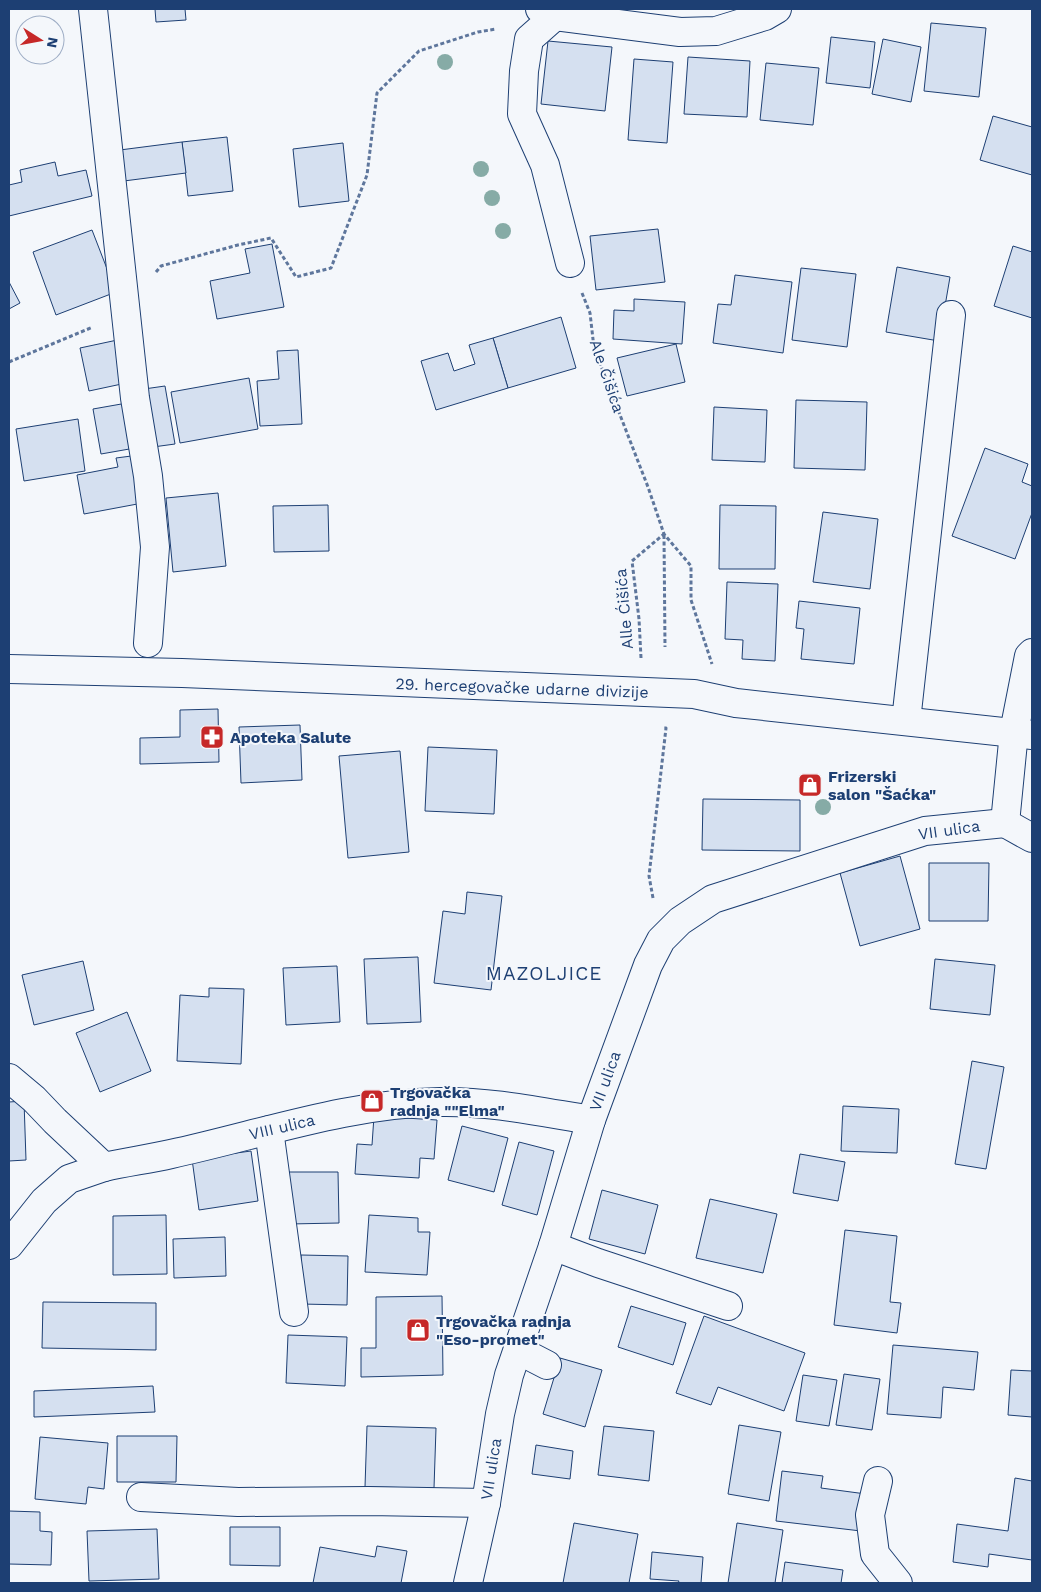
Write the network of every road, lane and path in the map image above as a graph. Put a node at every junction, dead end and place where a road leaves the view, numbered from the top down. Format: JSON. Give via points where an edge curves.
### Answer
{"nodes":[{"id":1,"x":93,"y":9,"type":"edge"},
{"id":2,"x":777,"y":9,"type":"edge"},
{"id":3,"x":548,"y":12,"type":"edge"},
{"id":4,"x":498,"y":28,"type":"dead end"},
{"id":5,"x":570,"y":263,"type":"joint"},
{"id":6,"x":126,"y":313,"type":"junction"},
{"id":7,"x":951,"y":315,"type":"dead end"},
{"id":8,"x":9,"y":362,"type":"edge"},
{"id":9,"x":664,"y":534,"type":"junction"},
{"id":10,"x":148,"y":643,"type":"dead end"},
{"id":11,"x":665,"y":647,"type":"dead end"},
{"id":12,"x":1032,"y":653,"type":"edge"},
{"id":13,"x":642,"y":666,"type":"dead end"},
{"id":14,"x":9,"y":669,"type":"edge"},
{"id":15,"x":736,"y":703,"type":"junction"},
{"id":16,"x":906,"y":721,"type":"junction"},
{"id":17,"x":666,"y":728,"type":"dead end"},
{"id":18,"x":1023,"y":733,"type":"edge"},
{"id":19,"x":1005,"y":823,"type":"junction"},
{"id":20,"x":1032,"y":838,"type":"edge"},
{"id":21,"x":661,"y":940,"type":"junction"},
{"id":22,"x":9,"y":1078,"type":"edge"},
{"id":23,"x":591,"y":1120,"type":"junction"},
{"id":24,"x":269,"y":1130,"type":"junction"},
{"id":25,"x":104,"y":1166,"type":"junction"},
{"id":26,"x":9,"y":1245,"type":"edge"},
{"id":27,"x":553,"y":1246,"type":"junction"},
{"id":28,"x":728,"y":1306,"type":"dead end"},
{"id":29,"x":294,"y":1312,"type":"dead end"},
{"id":30,"x":518,"y":1350,"type":"junction"},
{"id":31,"x":547,"y":1365,"type":"dead end"},
{"id":32,"x":878,"y":1481,"type":"dead end"},
{"id":33,"x":141,"y":1497,"type":"dead end"},
{"id":34,"x":486,"y":1503,"type":"junction"},
{"id":35,"x":468,"y":1583,"type":"edge"},
{"id":36,"x":898,"y":1583,"type":"edge"}],
"edges":[{"from":1,"to":6,"type":"street"},
{"from":2,"to":3,"type":"street","via":[[765,16],[716,31],[680,32]]},
{"from":3,"to":5,"type":"street","via":[[529,39],[522,114],[545,165]]},
{"from":4,"to":6,"type":"path","via":[[419,51],[377,93],[367,176],[331,268],[296,277],[271,238],[238,245],[161,266]]},
{"from":5,"to":9,"type":"path","name":"Ale Čišića","via":[[590,313],[594,348]]},
{"from":6,"to":8,"type":"path"},
{"from":6,"to":10,"type":"street","via":[[134,398],[148,476],[155,547]]},
{"from":7,"to":16,"type":"street"},
{"from":9,"to":11,"type":"path"},
{"from":9,"to":13,"type":"path","name":"Alle Ćišića","via":[[632,561]]},
{"from":9,"to":15,"type":"path","name":"Ale Čišića","via":[[691,566],[690,600],[714,669]]},
{"from":12,"to":18,"type":"street"},
{"from":14,"to":15,"type":"street","name":"29. hercegovačke udarne divizije","via":[[694,694]]},
{"from":15,"to":16,"type":"street","name":"29. hercegovačke udarne divizije"},
{"from":16,"to":18,"type":"street","name":"29. hercegovačke udarne divizije"},
{"from":17,"to":21,"type":"path","via":[[649,876]]},
{"from":18,"to":19,"type":"street"},
{"from":19,"to":20,"type":"street"},
{"from":19,"to":21,"type":"street","name":"VII ulica","via":[[925,831],[713,899],[680,921]]},
{"from":21,"to":23,"type":"street","name":"VII ulica","via":[[648,965]]},
{"from":22,"to":25,"type":"street"},
{"from":23,"to":24,"type":"street","name":"VIII ulica","via":[[478,1103],[440,1102],[365,1109]]},
{"from":23,"to":27,"type":"street","name":"VII ulica"},
{"from":24,"to":25,"type":"street","name":"VIII ulica","via":[[171,1154]]},
{"from":24,"to":29,"type":"street"},
{"from":25,"to":26,"type":"street","name":"VIII ulica","via":[[69,1179],[44,1201]]},
{"from":27,"to":28,"type":"street"},
{"from":27,"to":30,"type":"street","name":"VII ulica"},
{"from":30,"to":31,"type":"street"},
{"from":30,"to":34,"type":"street","name":"VII ulica","via":[[500,1414]]},
{"from":32,"to":36,"type":"street","via":[[870,1515],[874,1554]]},
{"from":33,"to":34,"type":"street","via":[[238,1502]]},
{"from":34,"to":35,"type":"street","name":"VII ulica"}]}
